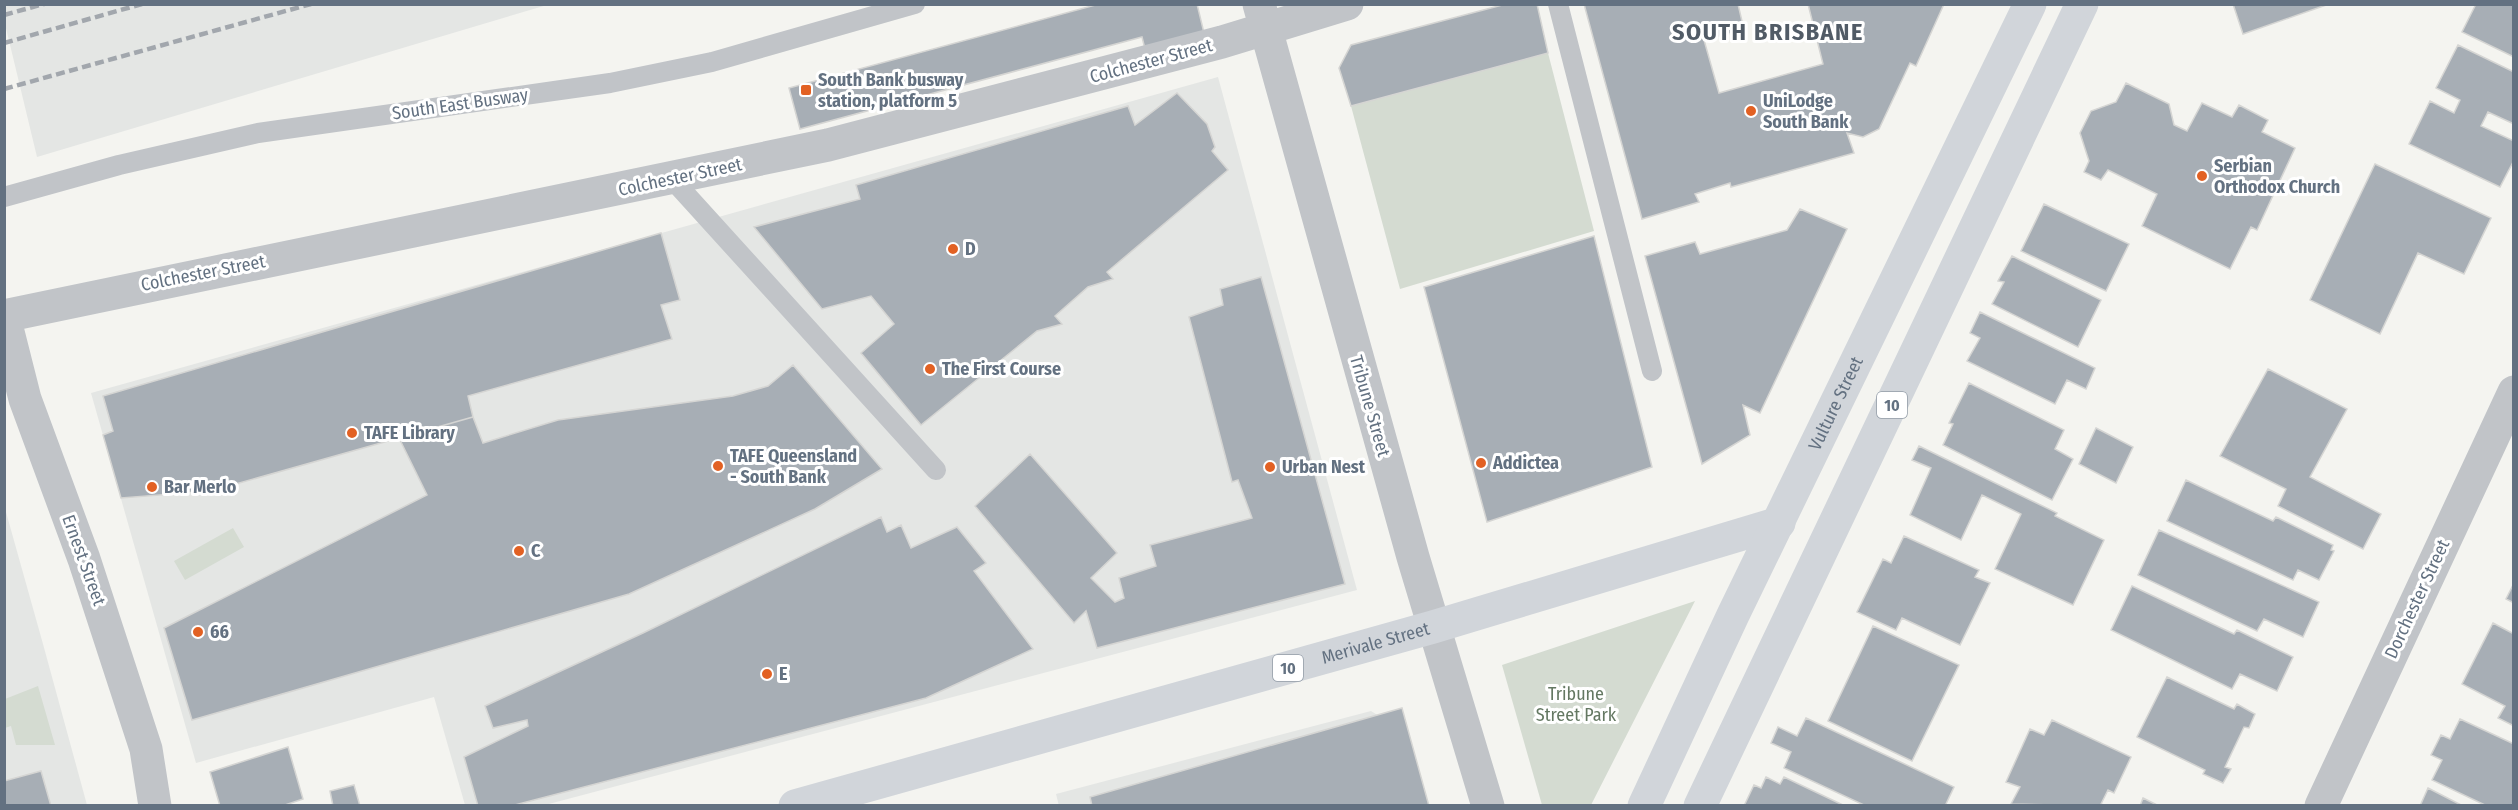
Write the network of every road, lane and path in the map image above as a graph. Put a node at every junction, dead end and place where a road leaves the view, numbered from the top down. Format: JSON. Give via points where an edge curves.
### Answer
{"nodes":[{"id":1,"x":915,"y":4,"type":"edge"},
{"id":2,"x":1347,"y":4,"type":"edge"},
{"id":3,"x":1558,"y":4,"type":"edge"},
{"id":4,"x":2030,"y":4,"type":"edge"},
{"id":5,"x":2082,"y":4,"type":"edge"},
{"id":6,"x":1262,"y":16,"type":"edge"},
{"id":7,"x":672,"y":179,"type":"junction"},
{"id":8,"x":4,"y":197,"type":"edge"},
{"id":9,"x":4,"y":316,"type":"edge"},
{"id":10,"x":1652,"y":371,"type":"dead end"},
{"id":11,"x":2514,"y":392,"type":"edge"},
{"id":12,"x":936,"y":470,"type":"dead end"},
{"id":13,"x":1779,"y":523,"type":"junction"},
{"id":14,"x":1433,"y":627,"type":"junction"},
{"id":15,"x":155,"y":806,"type":"edge"},
{"id":16,"x":795,"y":806,"type":"edge"},
{"id":17,"x":1488,"y":806,"type":"edge"},
{"id":18,"x":1644,"y":806,"type":"edge"},
{"id":19,"x":1700,"y":806,"type":"edge"},
{"id":20,"x":2321,"y":806,"type":"edge"}],
"edges":[{"from":1,"to":8,"type":"lane","name":"South East Busway","via":[[689,67],[610,83],[258,133]]},
{"from":2,"to":6,"type":"street","name":"Colchester Street"},
{"from":3,"to":10,"type":"lane"},
{"from":4,"to":13,"type":"main road","name":"Vulture Street"},
{"from":5,"to":19,"type":"main road","number":"10"},
{"from":6,"to":7,"type":"street","name":"Colchester Street","via":[[1222,42],[828,145]]},
{"from":6,"to":14,"type":"street","name":"Tribune Street"},
{"from":7,"to":9,"type":"street","name":"Colchester Street"},
{"from":7,"to":12,"type":"lane"},
{"from":9,"to":15,"type":"street","name":"Ernest Street","via":[[25,399],[84,559],[146,749]]},
{"from":11,"to":20,"type":"street","name":"Dorchester Street"},
{"from":13,"to":14,"type":"main road","name":"Merivale Street","number":"10"},
{"from":13,"to":18,"type":"main road","name":"Vulture Street"},
{"from":14,"to":16,"type":"main road","name":"Merivale Street","number":"10"},
{"from":14,"to":17,"type":"street","name":"Tribune Street"}]}
